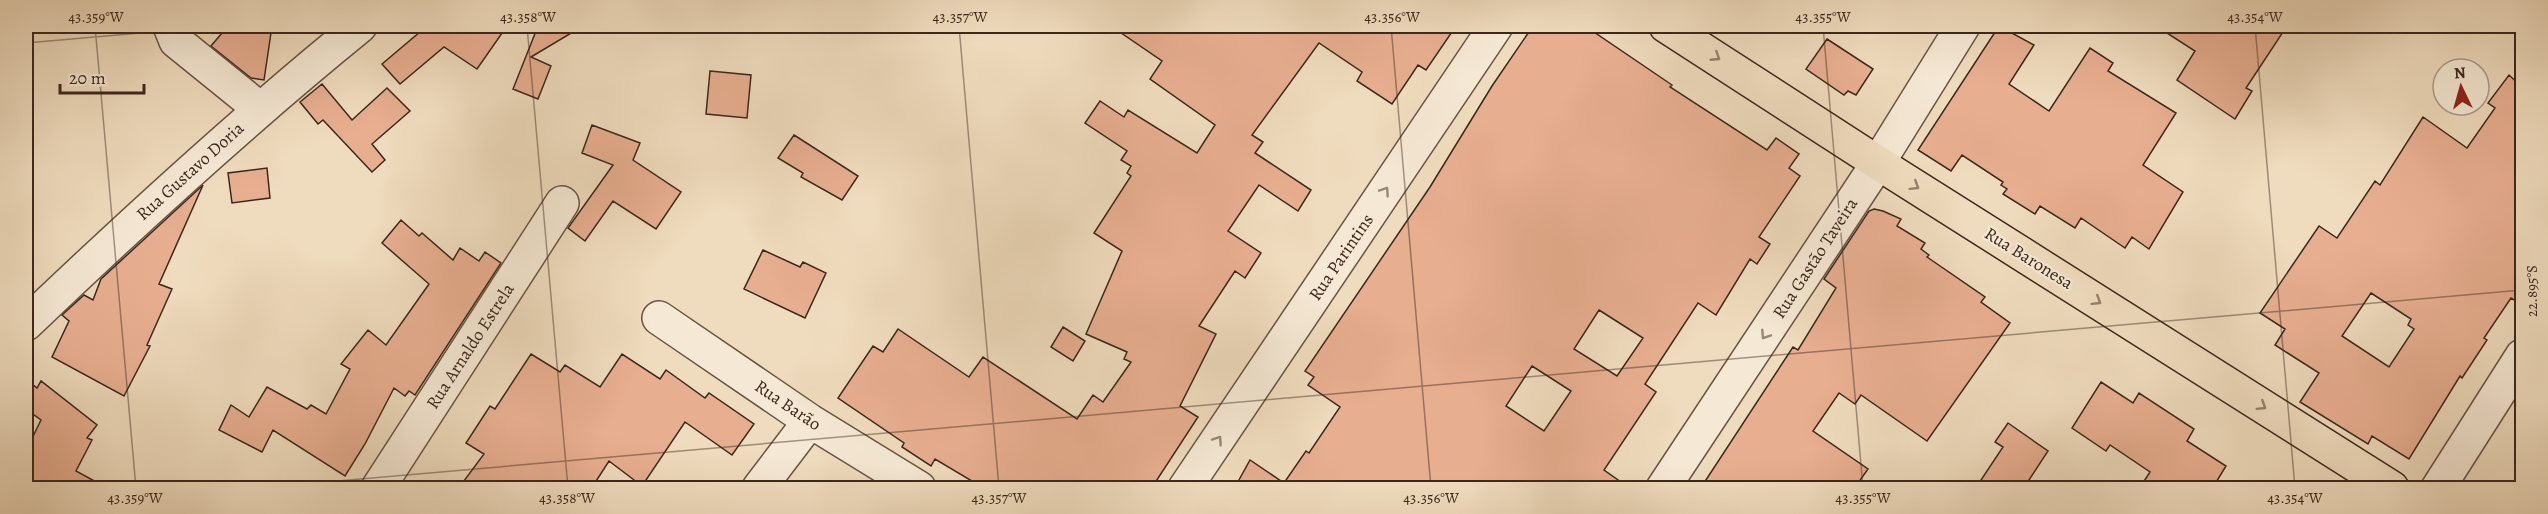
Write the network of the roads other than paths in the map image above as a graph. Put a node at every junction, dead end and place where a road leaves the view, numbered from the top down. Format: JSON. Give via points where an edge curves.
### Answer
{"nodes":[{"id":1,"x":170,"y":26,"type":"edge"},
{"id":2,"x":360,"y":26,"type":"edge"},
{"id":3,"x":1496,"y":26,"type":"edge"},
{"id":4,"x":1666,"y":26,"type":"edge"},
{"id":5,"x":1963,"y":26,"type":"edge"},
{"id":6,"x":260,"y":109,"type":"junction"},
{"id":7,"x":1878,"y":163,"type":"junction"},
{"id":8,"x":562,"y":203,"type":"dead end"},
{"id":9,"x":659,"y":318,"type":"dead end"},
{"id":10,"x":26,"y":324,"type":"edge"},
{"id":11,"x":2523,"y":356,"type":"edge"},
{"id":12,"x":810,"y":421,"type":"junction"},
{"id":13,"x":378,"y":489,"type":"edge"},
{"id":14,"x":759,"y":489,"type":"edge"},
{"id":15,"x":919,"y":489,"type":"edge"},
{"id":16,"x":1185,"y":489,"type":"edge"},
{"id":17,"x":1663,"y":489,"type":"edge"},
{"id":18,"x":2392,"y":489,"type":"edge"},
{"id":19,"x":2438,"y":489,"type":"edge"}],
"edges":[{"from":1,"to":6,"type":"street","via":[[176,40]]},
{"from":2,"to":6,"type":"street","name":"Rua Gustavo Doria"},
{"from":16,"to":3,"type":"street","name":"Rua Parintins","one_way":true},
{"from":4,"to":7,"type":"main road","name":"Rua Baronesa","one_way":true},
{"from":5,"to":7,"type":"street","name":"Rua Gastão Taveira"},
{"from":6,"to":10,"type":"street","name":"Rua Gustavo Doria","via":[[93,258]]},
{"from":7,"to":17,"type":"street","name":"Rua Gastão Taveira","one_way":true},
{"from":7,"to":18,"type":"main road","name":"Rua Baronesa","one_way":true},
{"from":8,"to":13,"type":"street","name":"Rua Arnaldo Estrela"},
{"from":9,"to":12,"type":"street","name":"Rua Barão"},
{"from":11,"to":19,"type":"street"},
{"from":12,"to":14,"type":"street"},
{"from":12,"to":15,"type":"street","name":"Rua Barão"}]}
